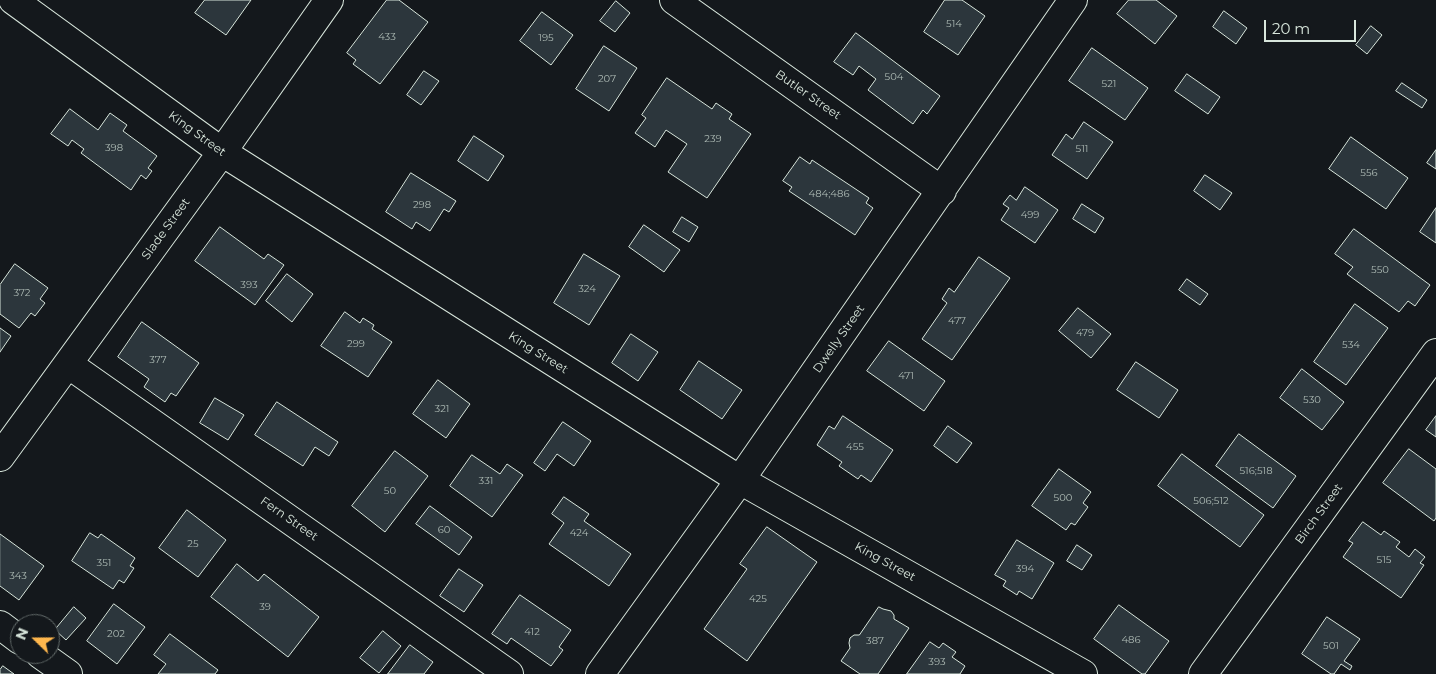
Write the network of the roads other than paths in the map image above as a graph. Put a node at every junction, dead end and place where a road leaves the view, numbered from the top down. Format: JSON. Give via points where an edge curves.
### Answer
{"nodes":[{"id":1,"x":13,"y":0,"type":"edge"},
{"id":2,"x":329,"y":0,"type":"edge"},
{"id":3,"x":674,"y":0,"type":"edge"},
{"id":4,"x":1073,"y":0,"type":"edge"},
{"id":5,"x":222,"y":152,"type":"junction"},
{"id":6,"x":942,"y":191,"type":"junction"},
{"id":7,"x":1436,"y":353,"type":"edge"},
{"id":8,"x":68,"y":364,"type":"junction"},
{"id":9,"x":0,"y":457,"type":"edge"},
{"id":10,"x":740,"y":480,"type":"junction"},
{"id":11,"x":54,"y":664,"type":"edge"},
{"id":12,"x":68,"y":674,"type":"edge"},
{"id":13,"x":509,"y":674,"type":"edge"},
{"id":14,"x":600,"y":674,"type":"edge"},
{"id":15,"x":1083,"y":674,"type":"edge"},
{"id":16,"x":1203,"y":674,"type":"edge"}],
"edges":[{"from":1,"to":5,"type":"street","name":"King Street"},
{"from":2,"to":5,"type":"street","name":"Slade Street"},
{"from":3,"to":6,"type":"street","name":"Butler Street"},
{"from":4,"to":6,"type":"street","name":"Dwelly Street"},
{"from":5,"to":8,"type":"street","name":"Slade Street"},
{"from":5,"to":10,"type":"street","name":"King Street"},
{"from":6,"to":10,"type":"street","name":"Dwelly Street"},
{"from":7,"to":16,"type":"street","name":"Birch Street"},
{"from":8,"to":9,"type":"street","name":"Slade Street"},
{"from":8,"to":13,"type":"street","name":"Fern Street"},
{"from":10,"to":14,"type":"street","name":"Dwelly Street"},
{"from":10,"to":15,"type":"street","name":"King Street"},
{"from":11,"to":12,"type":"street"}]}
